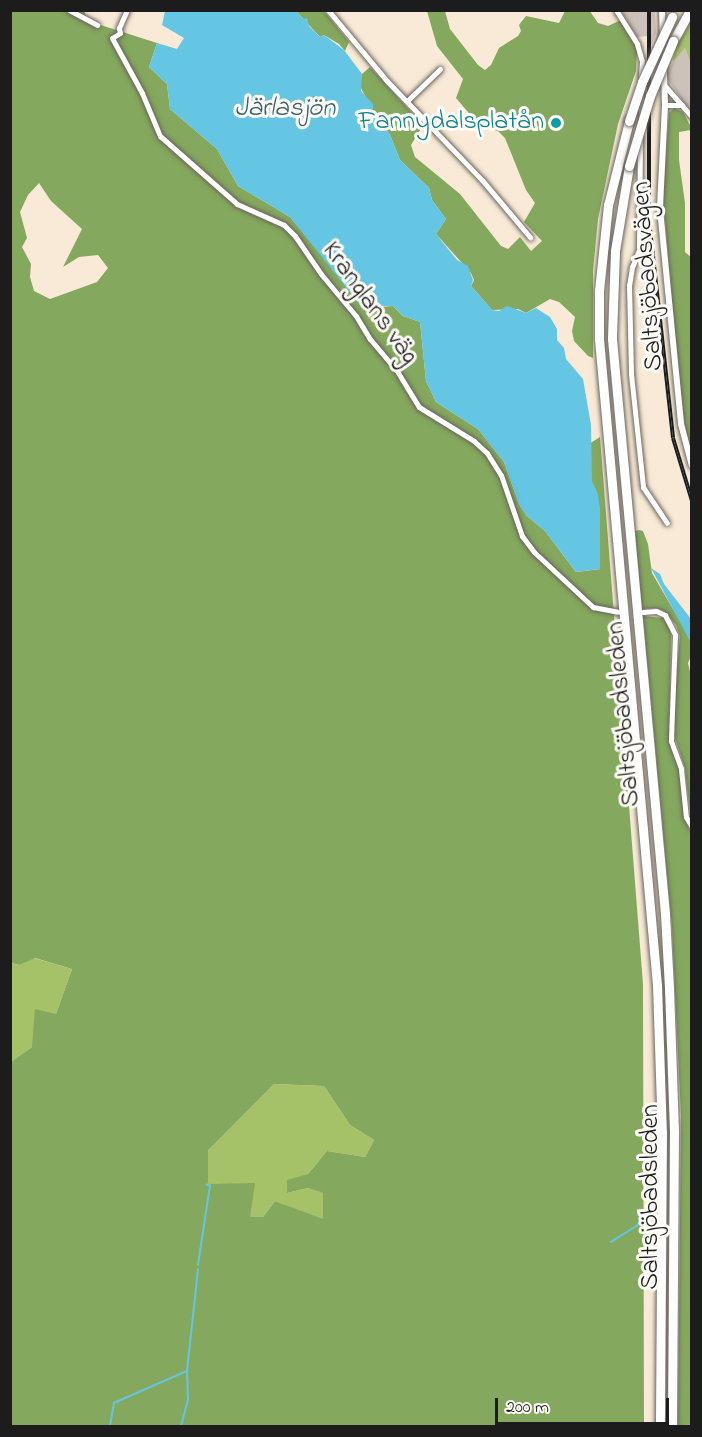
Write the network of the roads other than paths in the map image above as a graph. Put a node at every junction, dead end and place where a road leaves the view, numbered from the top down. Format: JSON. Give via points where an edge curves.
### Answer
{"nodes":[{"id":1,"x":69,"y":10,"type":"edge"},
{"id":2,"x":127,"y":10,"type":"edge"},
{"id":3,"x":328,"y":10,"type":"edge"},
{"id":4,"x":616,"y":10,"type":"edge"},
{"id":5,"x":662,"y":10,"type":"edge"},
{"id":6,"x":690,"y":10,"type":"edge"},
{"id":7,"x":674,"y":14,"type":"edge"},
{"id":8,"x":97,"y":25,"type":"dead end"},
{"id":9,"x":440,"y":69,"type":"dead end"},
{"id":10,"x":665,"y":86,"type":"junction"},
{"id":11,"x":407,"y":101,"type":"junction"},
{"id":12,"x":665,"y":105,"type":"junction"},
{"id":13,"x":682,"y":105,"type":"junction"},
{"id":14,"x":692,"y":117,"type":"edge"},
{"id":15,"x":530,"y":237,"type":"dead end"},
{"id":16,"x":692,"y":466,"type":"edge"},
{"id":17,"x":667,"y":523,"type":"dead end"},
{"id":18,"x":618,"y":612,"type":"dead end"},
{"id":19,"x":643,"y":612,"type":"dead end"},
{"id":20,"x":692,"y":827,"type":"edge"},
{"id":21,"x":660,"y":1426,"type":"edge"},
{"id":22,"x":672,"y":1426,"type":"edge"}],
"edges":[{"from":1,"to":8,"type":"street"},
{"from":2,"to":18,"type":"street","name":"Kranglans väg","via":[[120,33],[112,38],[160,136],[237,204],[284,225],[295,236],[397,371],[419,407],[487,453],[501,475],[522,536],[534,552],[593,607]]},
{"from":3,"to":11,"type":"street"},
{"from":4,"to":17,"type":"street","via":[[632,33],[642,61],[639,250],[629,285],[635,414],[643,487]]},
{"from":5,"to":10,"type":"street","name":"Saltsjöbadsvägen"},
{"from":6,"to":22,"type":"highway","name":"Saltsjöbadsleden","bridge":true,"via":[[650,96],[629,166],[615,251],[612,339],[665,914],[674,1132]]},
{"from":7,"to":21,"type":"highway","name":"Saltsjöbadsleden","bridge":true,"via":[[642,82],[629,121],[608,206],[599,291],[599,339],[657,985],[662,1132]]},
{"from":9,"to":11,"type":"street"},
{"from":10,"to":12,"type":"street","name":"Saltsjöbadsvägen"},
{"from":10,"to":13,"type":"street"},
{"from":11,"to":15,"type":"street"},
{"from":12,"to":13,"type":"street"},
{"from":12,"to":16,"type":"street","name":"Saltsjöbadsvägen","via":[[660,209],[681,424]]},
{"from":13,"to":14,"type":"street"},
{"from":19,"to":20,"type":"street","via":[[665,615],[675,634],[671,741],[681,768],[686,817]]}]}
